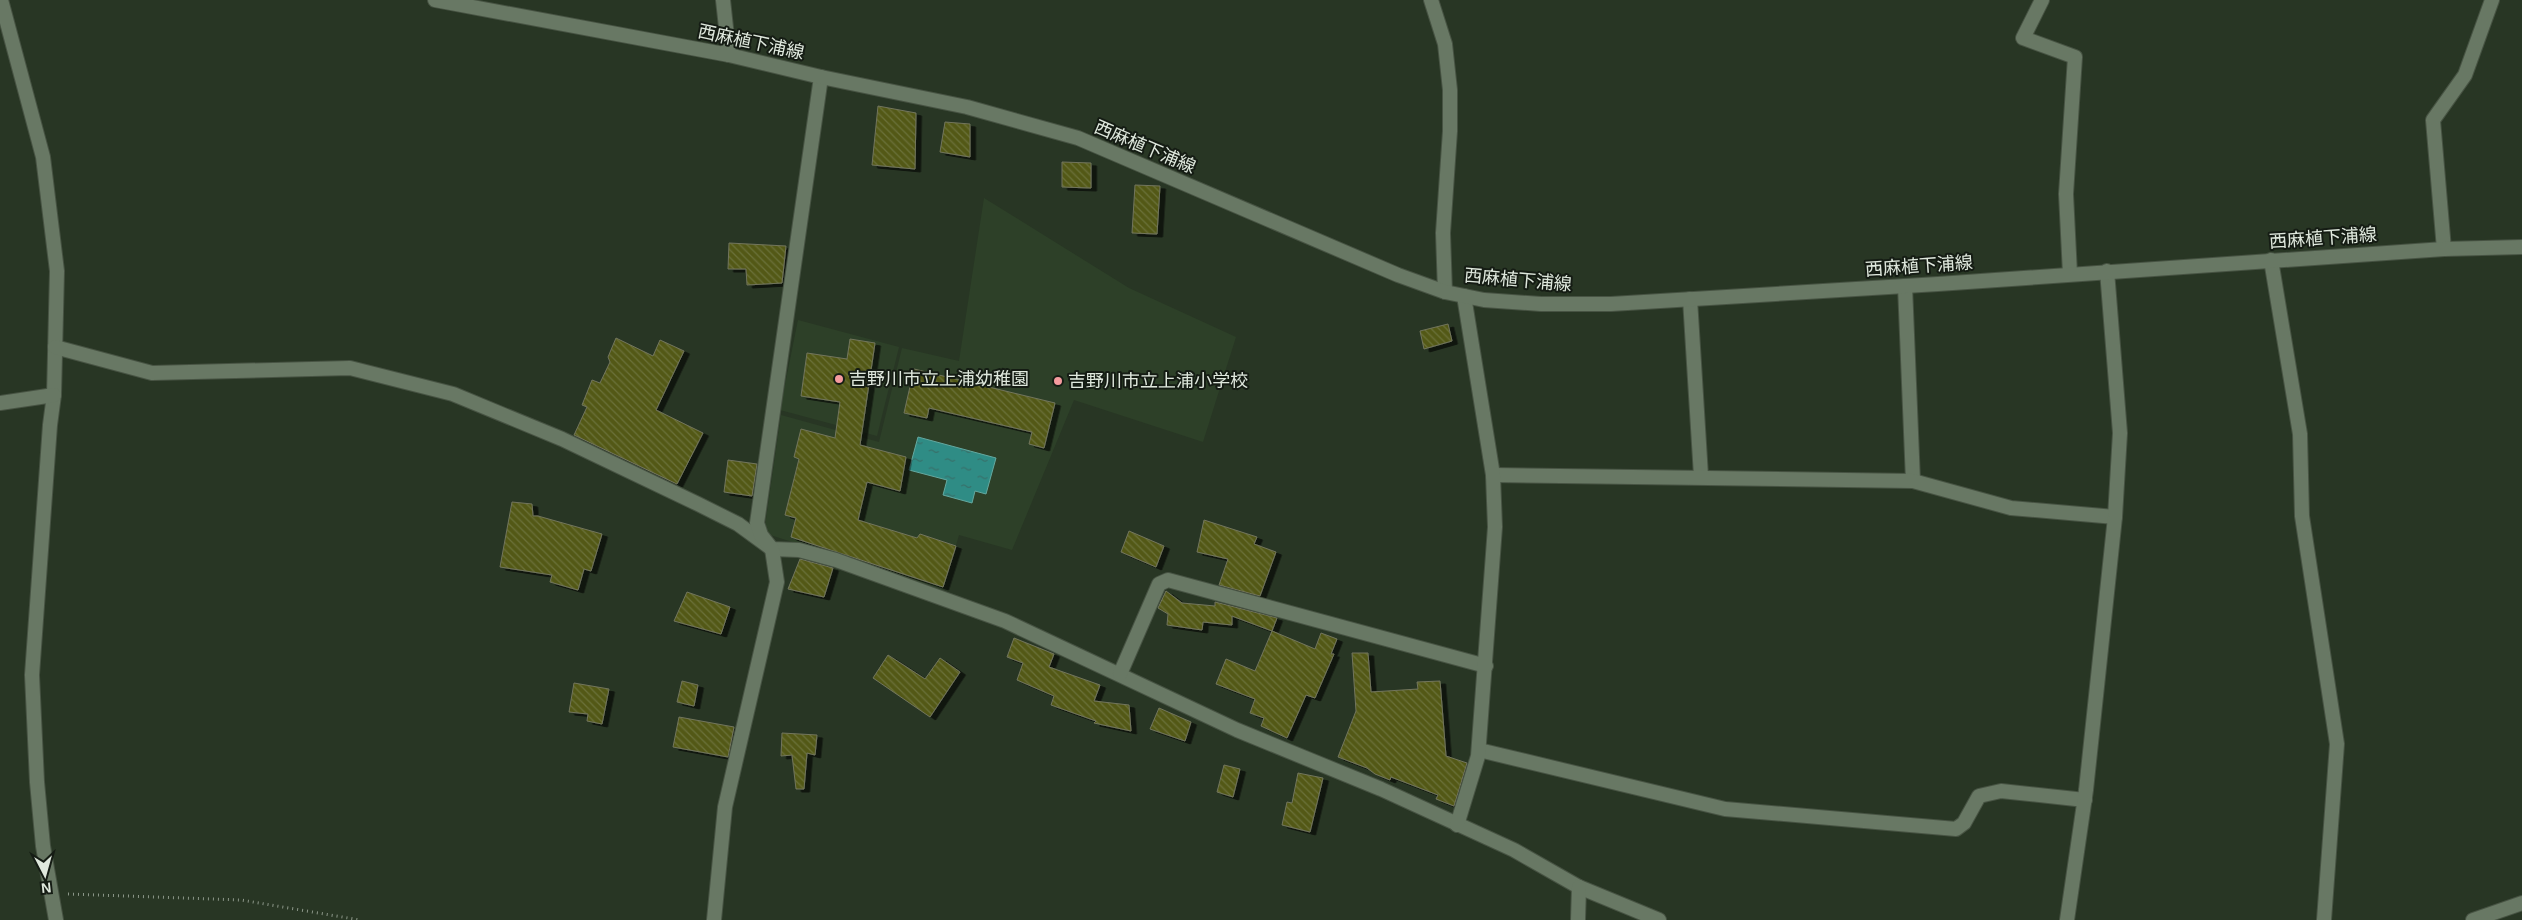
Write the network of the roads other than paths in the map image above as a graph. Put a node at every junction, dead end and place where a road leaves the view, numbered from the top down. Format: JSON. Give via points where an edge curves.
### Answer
{"nodes":[{"id":1,"x":1,"y":0,"type":"edge"},
{"id":2,"x":435,"y":0,"type":"edge"},
{"id":3,"x":723,"y":0,"type":"edge"},
{"id":4,"x":1431,"y":0,"type":"edge"},
{"id":5,"x":2042,"y":0,"type":"edge"},
{"id":6,"x":2492,"y":0,"type":"edge"},
{"id":7,"x":729,"y":55,"type":"junction"},
{"id":8,"x":821,"y":77,"type":"junction"},
{"id":9,"x":2522,"y":247,"type":"edge"},
{"id":10,"x":2444,"y":249,"type":"junction"},
{"id":11,"x":2271,"y":260,"type":"junction"},
{"id":12,"x":2107,"y":271,"type":"junction"},
{"id":13,"x":2070,"y":274,"type":"junction"},
{"id":14,"x":1905,"y":286,"type":"junction"},
{"id":15,"x":1445,"y":292,"type":"junction"},
{"id":16,"x":1464,"y":296,"type":"junction"},
{"id":17,"x":1690,"y":299,"type":"junction"},
{"id":18,"x":55,"y":347,"type":"junction"},
{"id":19,"x":54,"y":396,"type":"junction"},
{"id":20,"x":0,"y":403,"type":"edge"},
{"id":21,"x":1494,"y":475,"type":"junction"},
{"id":22,"x":1701,"y":476,"type":"junction"},
{"id":23,"x":1913,"y":481,"type":"junction"},
{"id":24,"x":2115,"y":517,"type":"junction"},
{"id":25,"x":772,"y":549,"type":"junction"},
{"id":26,"x":1486,"y":666,"type":"junction"},
{"id":27,"x":1120,"y":674,"type":"junction"},
{"id":28,"x":1479,"y":750,"type":"junction"},
{"id":29,"x":2085,"y":800,"type":"junction"},
{"id":30,"x":1457,"y":825,"type":"junction"},
{"id":31,"x":1579,"y":888,"type":"junction"},
{"id":32,"x":2522,"y":903,"type":"edge"},
{"id":33,"x":56,"y":920,"type":"edge"},
{"id":34,"x":714,"y":920,"type":"edge"},
{"id":35,"x":1578,"y":920,"type":"edge"},
{"id":36,"x":1659,"y":920,"type":"edge"},
{"id":37,"x":2067,"y":920,"type":"edge"},
{"id":38,"x":2324,"y":920,"type":"edge"},
{"id":39,"x":2473,"y":920,"type":"edge"}],
"edges":[{"from":1,"to":18,"type":"street","via":[[43,157],[57,271]]},
{"from":2,"to":7,"type":"street","name":"西麻植下浦線"},
{"from":3,"to":7,"type":"street"},
{"from":4,"to":15,"type":"street","via":[[1445,44],[1450,90]]},
{"from":5,"to":13,"type":"street","via":[[2023,38],[2075,57],[2066,194]]},
{"from":6,"to":10,"type":"street","via":[[2465,75],[2433,120]]},
{"from":7,"to":8,"type":"street","name":"西麻植下浦線"},
{"from":8,"to":15,"type":"street","name":"西麻植下浦線","via":[[967,107],[1078,138],[1398,275]]},
{"from":8,"to":25,"type":"street","via":[[756,523]]},
{"from":9,"to":10,"type":"street","name":"西麻植下浦線"},
{"from":10,"to":11,"type":"street","name":"西麻植下浦線"},
{"from":11,"to":12,"type":"street","name":"西麻植下浦線"},
{"from":11,"to":38,"type":"street","via":[[2300,434],[2302,516],[2337,744]]},
{"from":12,"to":13,"type":"street","name":"西麻植下浦線"},
{"from":12,"to":24,"type":"street","via":[[2120,433]]},
{"from":13,"to":14,"type":"street","name":"西麻植下浦線"},
{"from":14,"to":17,"type":"street","name":"西麻植下浦線"},
{"from":14,"to":23,"type":"street"},
{"from":15,"to":16,"type":"street","name":"西麻植下浦線"},
{"from":16,"to":17,"type":"street","name":"西麻植下浦線","via":[[1541,304]]},
{"from":16,"to":21,"type":"street"},
{"from":17,"to":22,"type":"street"},
{"from":18,"to":19,"type":"street"},
{"from":18,"to":25,"type":"street","via":[[152,372],[350,368],[453,394],[562,439],[698,504],[738,524]]},
{"from":19,"to":20,"type":"street"},
{"from":19,"to":33,"type":"street","via":[[32,675],[37,782]]},
{"from":21,"to":22,"type":"street"},
{"from":21,"to":26,"type":"street","via":[[1495,527]]},
{"from":22,"to":23,"type":"street"},
{"from":23,"to":24,"type":"street","via":[[2011,508]]},
{"from":24,"to":29,"type":"street"},
{"from":25,"to":27,"type":"street","via":[[799,550],[920,589],[1006,621]]},
{"from":25,"to":34,"type":"street","via":[[777,582],[725,806]]},
{"from":26,"to":27,"type":"street","via":[[1168,580],[1159,584]]},
{"from":26,"to":28,"type":"street"},
{"from":27,"to":30,"type":"street","via":[[1237,730],[1381,789]]},
{"from":28,"to":29,"type":"street","via":[[1725,809],[1878,823],[1956,829],[1964,823],[1979,796],[2001,791]]},
{"from":28,"to":30,"type":"street"},
{"from":29,"to":37,"type":"street"},
{"from":30,"to":31,"type":"street","via":[[1514,850]]},
{"from":31,"to":35,"type":"street"},
{"from":31,"to":36,"type":"street"},
{"from":32,"to":39,"type":"street"}]}
